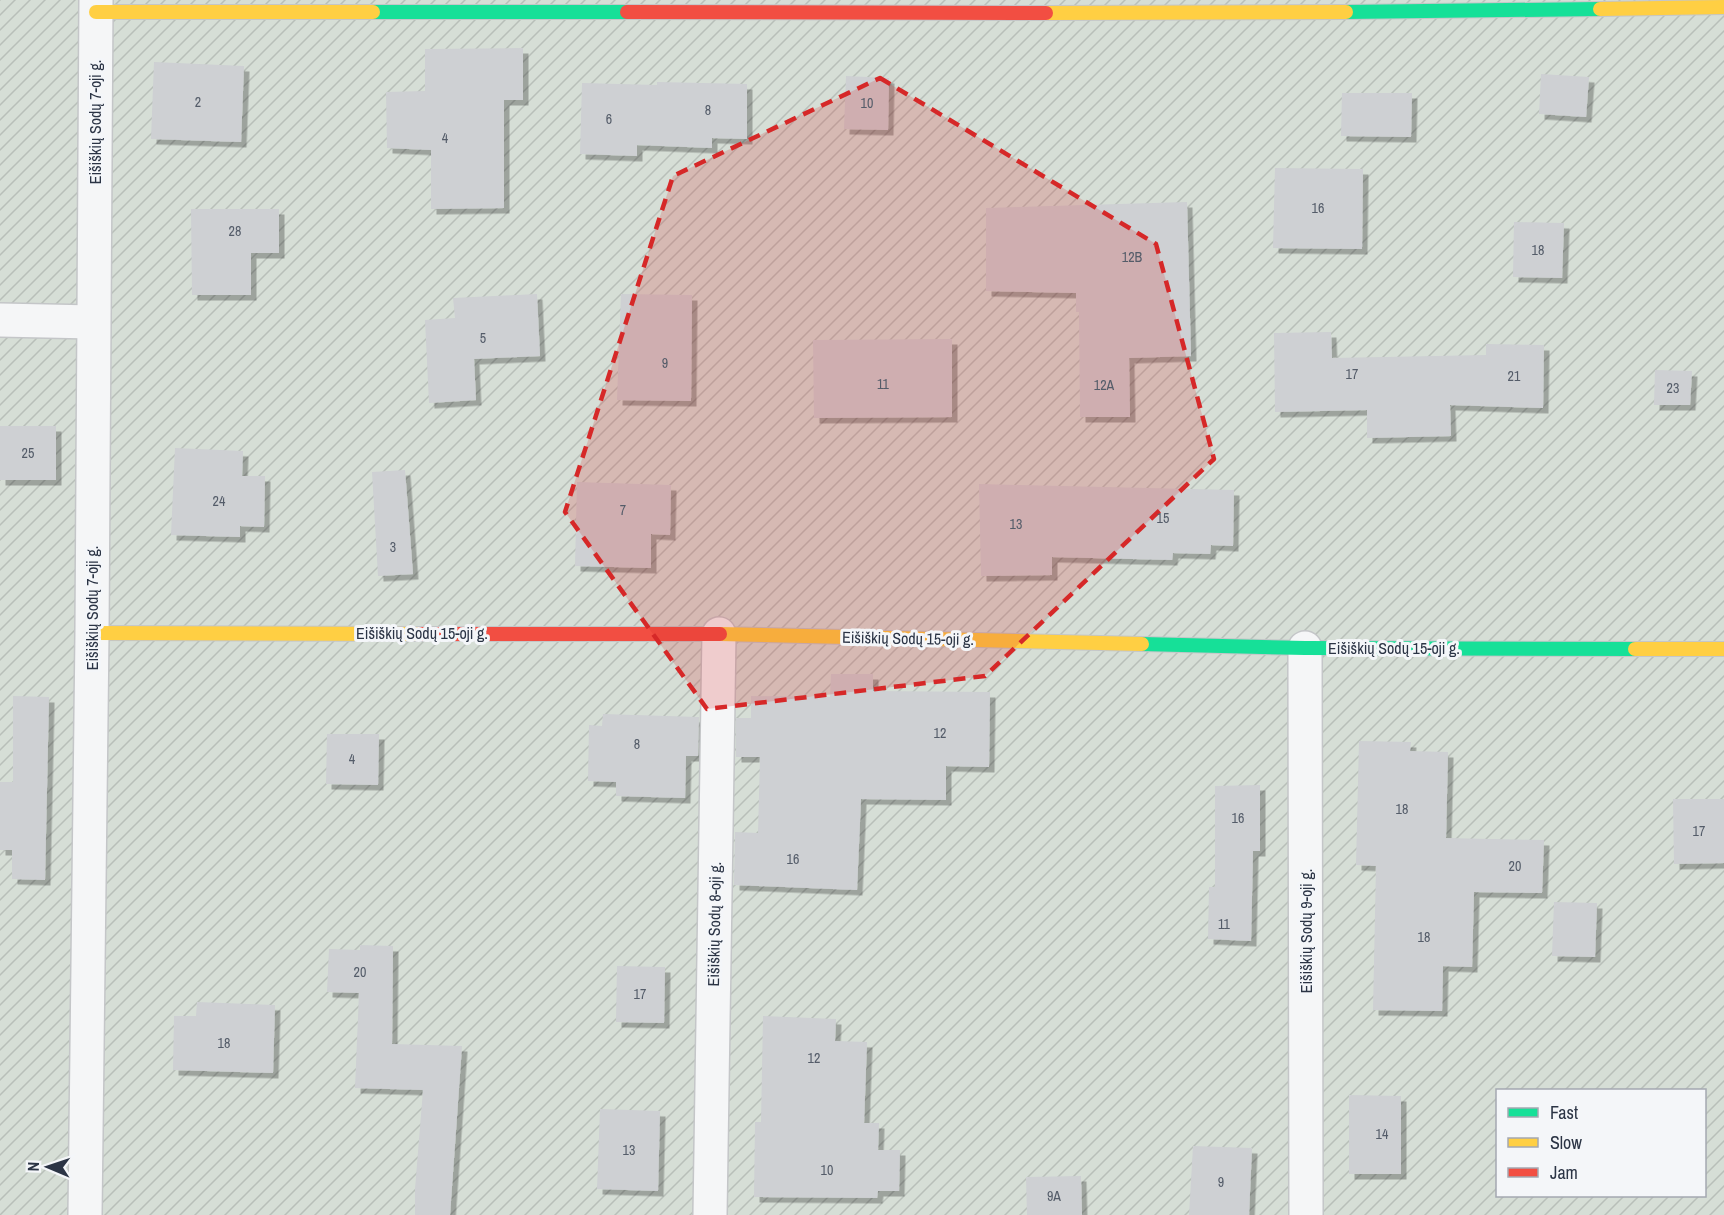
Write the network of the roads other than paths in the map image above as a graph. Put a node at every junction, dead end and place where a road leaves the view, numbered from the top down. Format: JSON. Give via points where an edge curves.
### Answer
{"nodes":[{"id":1,"x":96,"y":6,"type":"edge"},
{"id":2,"x":710,"y":6,"type":"edge"},
{"id":3,"x":1724,"y":7,"type":"edge"},
{"id":4,"x":0,"y":321,"type":"edge"},
{"id":5,"x":93,"y":322,"type":"junction"},
{"id":6,"x":92,"y":633,"type":"junction"},
{"id":7,"x":718,"y":634,"type":"junction"},
{"id":8,"x":1305,"y":648,"type":"junction"},
{"id":9,"x":1724,"y":649,"type":"edge"},
{"id":10,"x":86,"y":1215,"type":"edge"},
{"id":11,"x":710,"y":1215,"type":"edge"},
{"id":12,"x":1306,"y":1215,"type":"edge"}],
"edges":[{"from":1,"to":2,"type":"street"},
{"from":1,"to":5,"type":"street","name":"Eišiškių Sodų 7-oji g."},
{"from":2,"to":3,"type":"street","via":[[1305,13]]},
{"from":4,"to":5,"type":"street"},
{"from":5,"to":6,"type":"street","name":"Eišiškių Sodų 7-oji g."},
{"from":6,"to":7,"type":"street","name":"Eišiškių Sodų 15-oji g."},
{"from":6,"to":10,"type":"street","name":"Eišiškių Sodų 7-oji g."},
{"from":7,"to":8,"type":"street","name":"Eišiškių Sodų 15-oji g."},
{"from":7,"to":11,"type":"street","name":"Eišiškių Sodų 8-oji g."},
{"from":8,"to":9,"type":"street","name":"Eišiškių Sodų 15-oji g."},
{"from":8,"to":12,"type":"street","name":"Eišiškių Sodų 9-oji g."}]}
